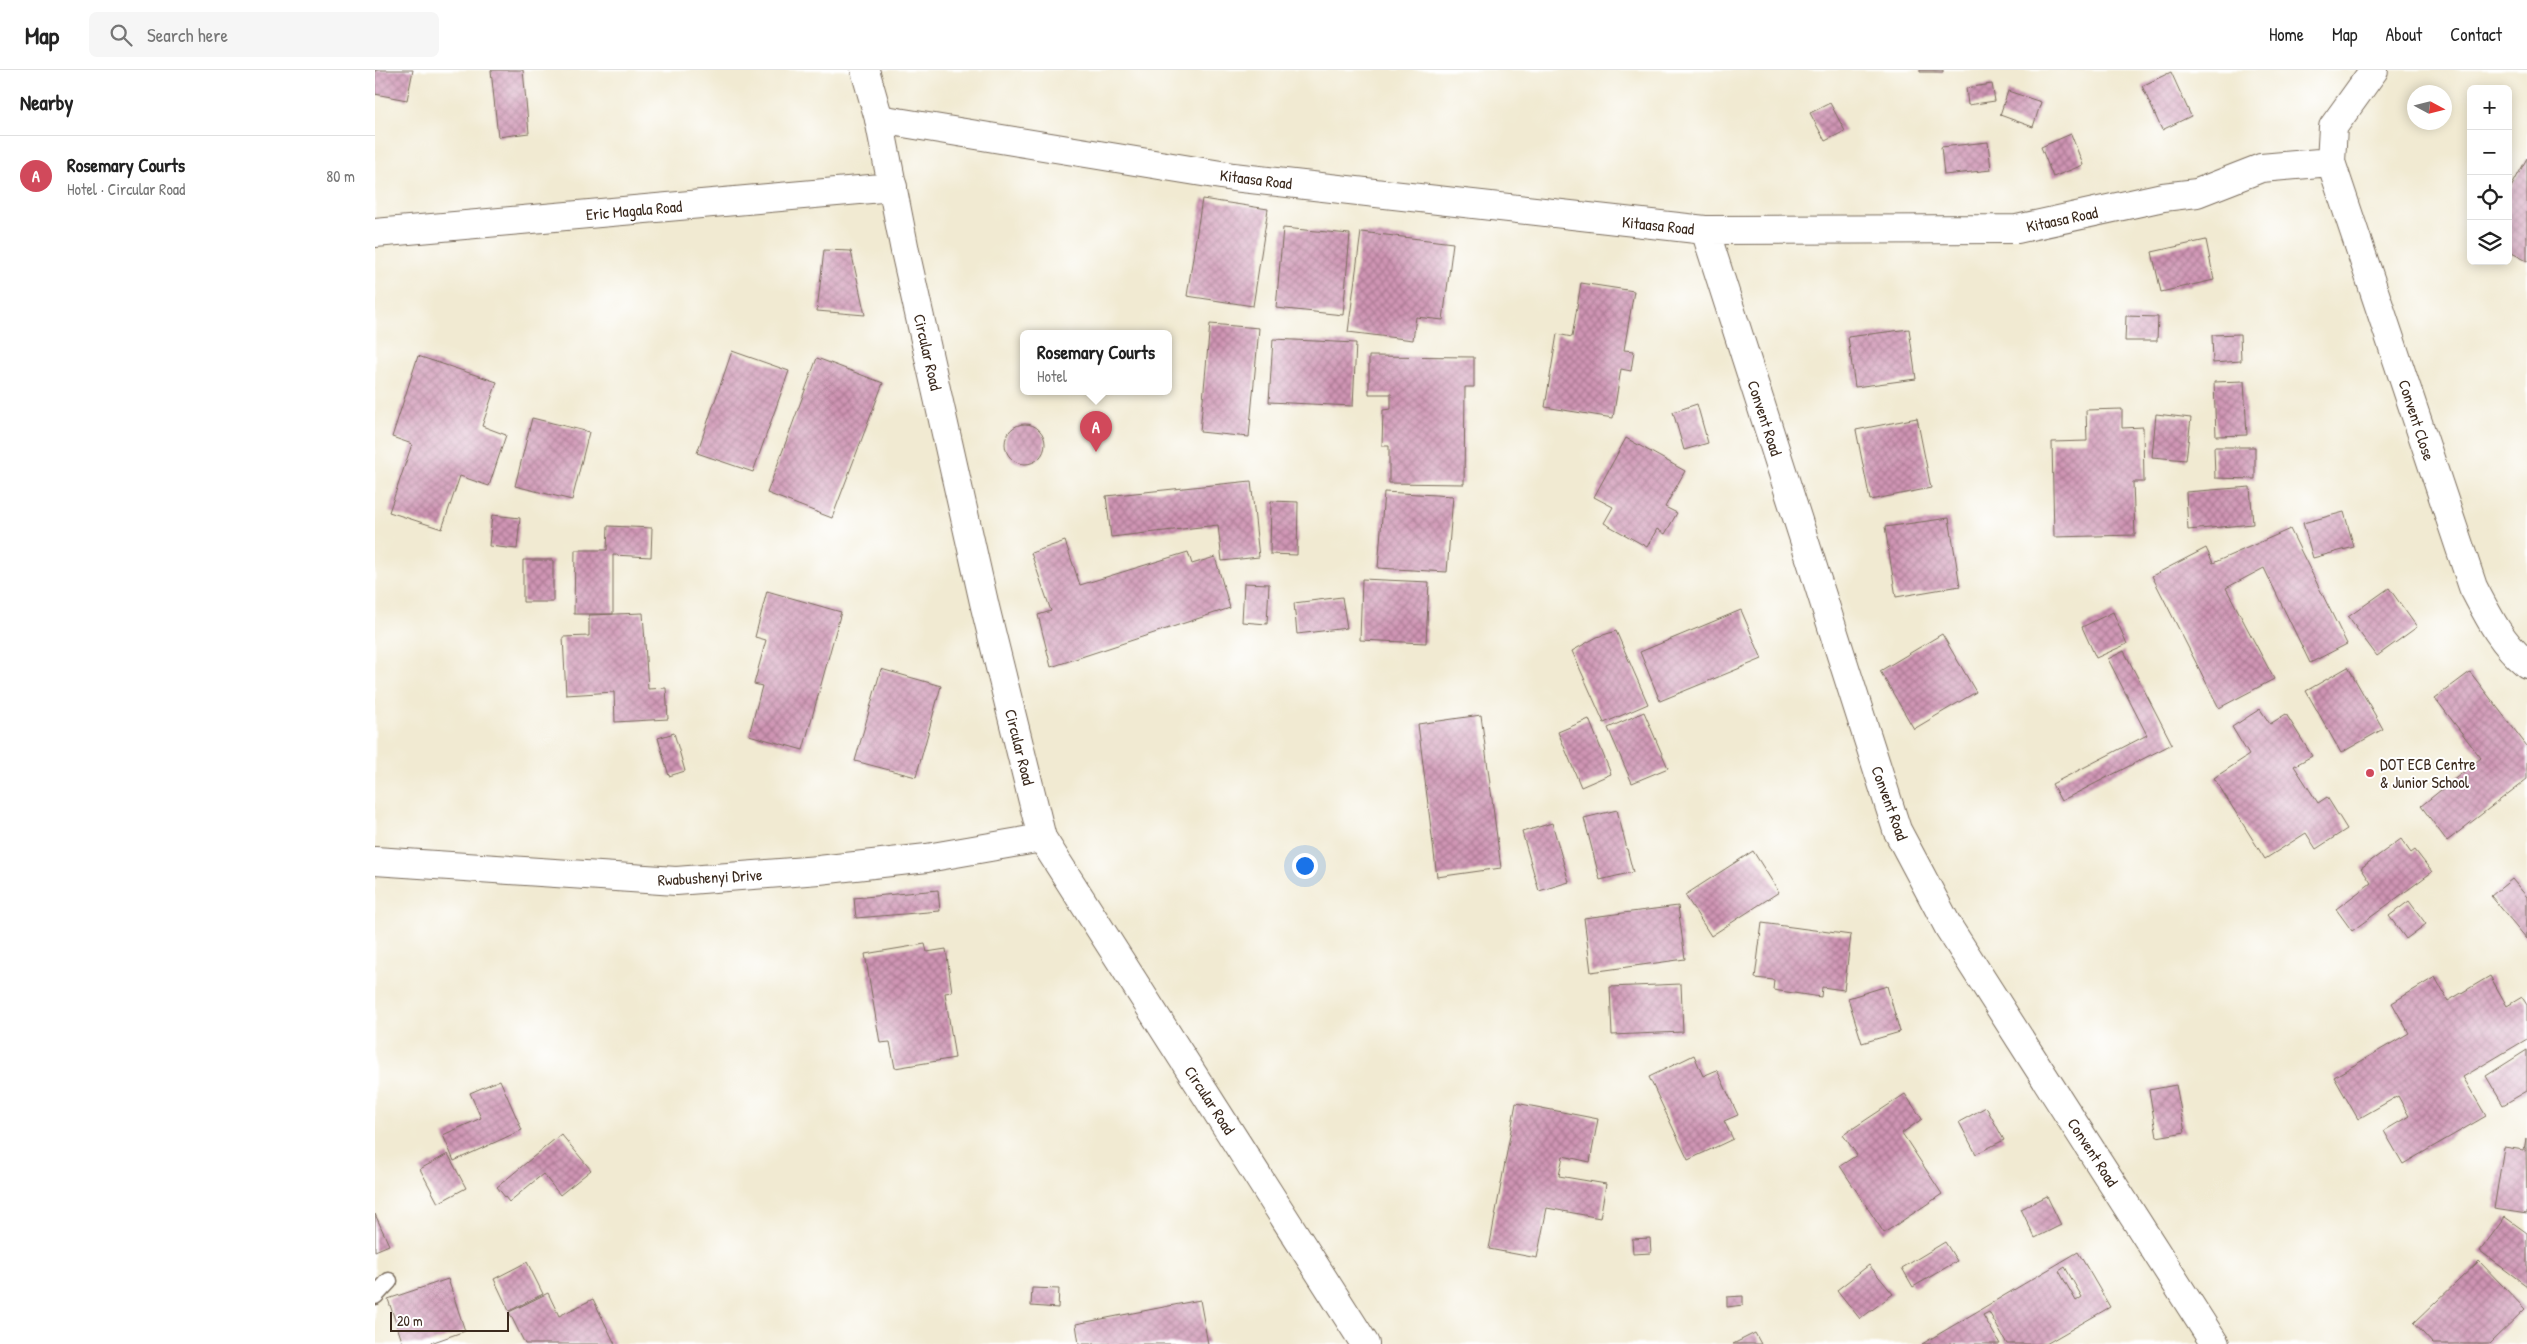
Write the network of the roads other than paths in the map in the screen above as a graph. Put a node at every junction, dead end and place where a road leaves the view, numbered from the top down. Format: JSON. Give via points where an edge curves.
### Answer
{"nodes":[{"id":1,"x":865,"y":70,"type":"edge"},
{"id":2,"x":2374,"y":70,"type":"edge"},
{"id":3,"x":879,"y":119,"type":"junction"},
{"id":4,"x":2331,"y":162,"type":"junction"},
{"id":5,"x":893,"y":187,"type":"junction"},
{"id":6,"x":1705,"y":230,"type":"junction"},
{"id":7,"x":375,"y":233,"type":"edge"},
{"id":8,"x":2527,"y":664,"type":"edge"},
{"id":9,"x":1042,"y":838,"type":"junction"},
{"id":10,"x":375,"y":860,"type":"edge"},
{"id":11,"x":389,"y":1282,"type":"dead end"},
{"id":12,"x":375,"y":1296,"type":"edge"},
{"id":13,"x":1365,"y":1344,"type":"edge"},
{"id":14,"x":2215,"y":1344,"type":"edge"}],
"edges":[{"from":1,"to":3,"type":"street","name":"Circular Road"},
{"from":2,"to":4,"type":"street","via":[[2333,127]]},
{"from":3,"to":5,"type":"street","name":"Circular Road"},
{"from":3,"to":6,"type":"street","name":"Kitaasa Road","via":[[1233,177]]},
{"from":4,"to":6,"type":"street","name":"Kitaasa Road","via":[[2261,168],[2197,194],[2163,197],[2017,229]]},
{"from":4,"to":8,"type":"street","name":"Convent Close","via":[[2473,587],[2495,630],[2512,652]]},
{"from":5,"to":7,"type":"street","name":"Eric Magala Road"},
{"from":5,"to":9,"type":"street","name":"Circular Road","via":[[983,597]]},
{"from":6,"to":14,"type":"street","name":"Convent Road","via":[[1897,830],[1949,928]]},
{"from":9,"to":10,"type":"street","name":"Rwabushenyi Drive","via":[[927,858],[676,881]]},
{"from":9,"to":13,"type":"street","name":"Circular Road"},
{"from":11,"to":12,"type":"lane"}]}
